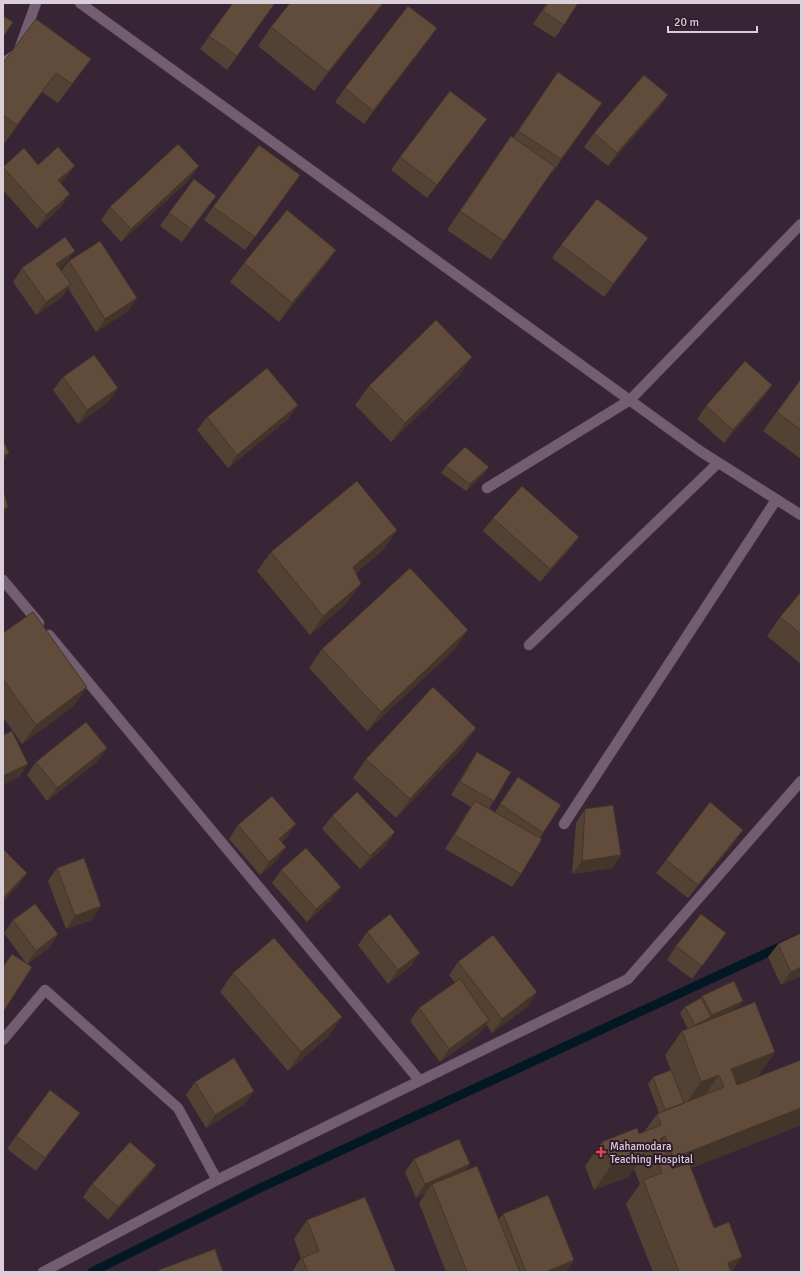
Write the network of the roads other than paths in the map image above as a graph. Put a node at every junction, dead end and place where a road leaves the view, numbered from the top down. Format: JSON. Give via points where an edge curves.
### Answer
{"nodes":[{"id":1,"x":36,"y":3,"type":"edge"},
{"id":2,"x":80,"y":3,"type":"edge"},
{"id":3,"x":3,"y":63,"type":"edge"},
{"id":4,"x":801,"y":224,"type":"edge"},
{"id":5,"x":630,"y":400,"type":"junction"},
{"id":6,"x":718,"y":463,"type":"junction"},
{"id":7,"x":487,"y":488,"type":"dead end"},
{"id":8,"x":776,"y":500,"type":"junction"},
{"id":9,"x":801,"y":515,"type":"edge"},
{"id":10,"x":3,"y":580,"type":"edge"},
{"id":11,"x":529,"y":645,"type":"dead end"},
{"id":12,"x":801,"y":781,"type":"edge"},
{"id":13,"x":564,"y":824,"type":"dead end"},
{"id":14,"x":3,"y":1040,"type":"edge"},
{"id":15,"x":420,"y":1081,"type":"junction"},
{"id":16,"x":217,"y":1180,"type":"junction"},
{"id":17,"x":43,"y":1272,"type":"edge"}],
"edges":[{"from":1,"to":3,"type":"street","via":[[18,53]]},
{"from":2,"to":5,"type":"street"},
{"from":4,"to":5,"type":"street"},
{"from":5,"to":6,"type":"street"},
{"from":5,"to":7,"type":"street"},
{"from":6,"to":8,"type":"street"},
{"from":6,"to":11,"type":"street"},
{"from":8,"to":9,"type":"street"},
{"from":8,"to":13,"type":"street"},
{"from":10,"to":15,"type":"street"},
{"from":12,"to":15,"type":"street","via":[[628,979]]},
{"from":14,"to":16,"type":"street","via":[[45,990],[178,1108]]},
{"from":15,"to":16,"type":"street"},
{"from":16,"to":17,"type":"street"}]}
